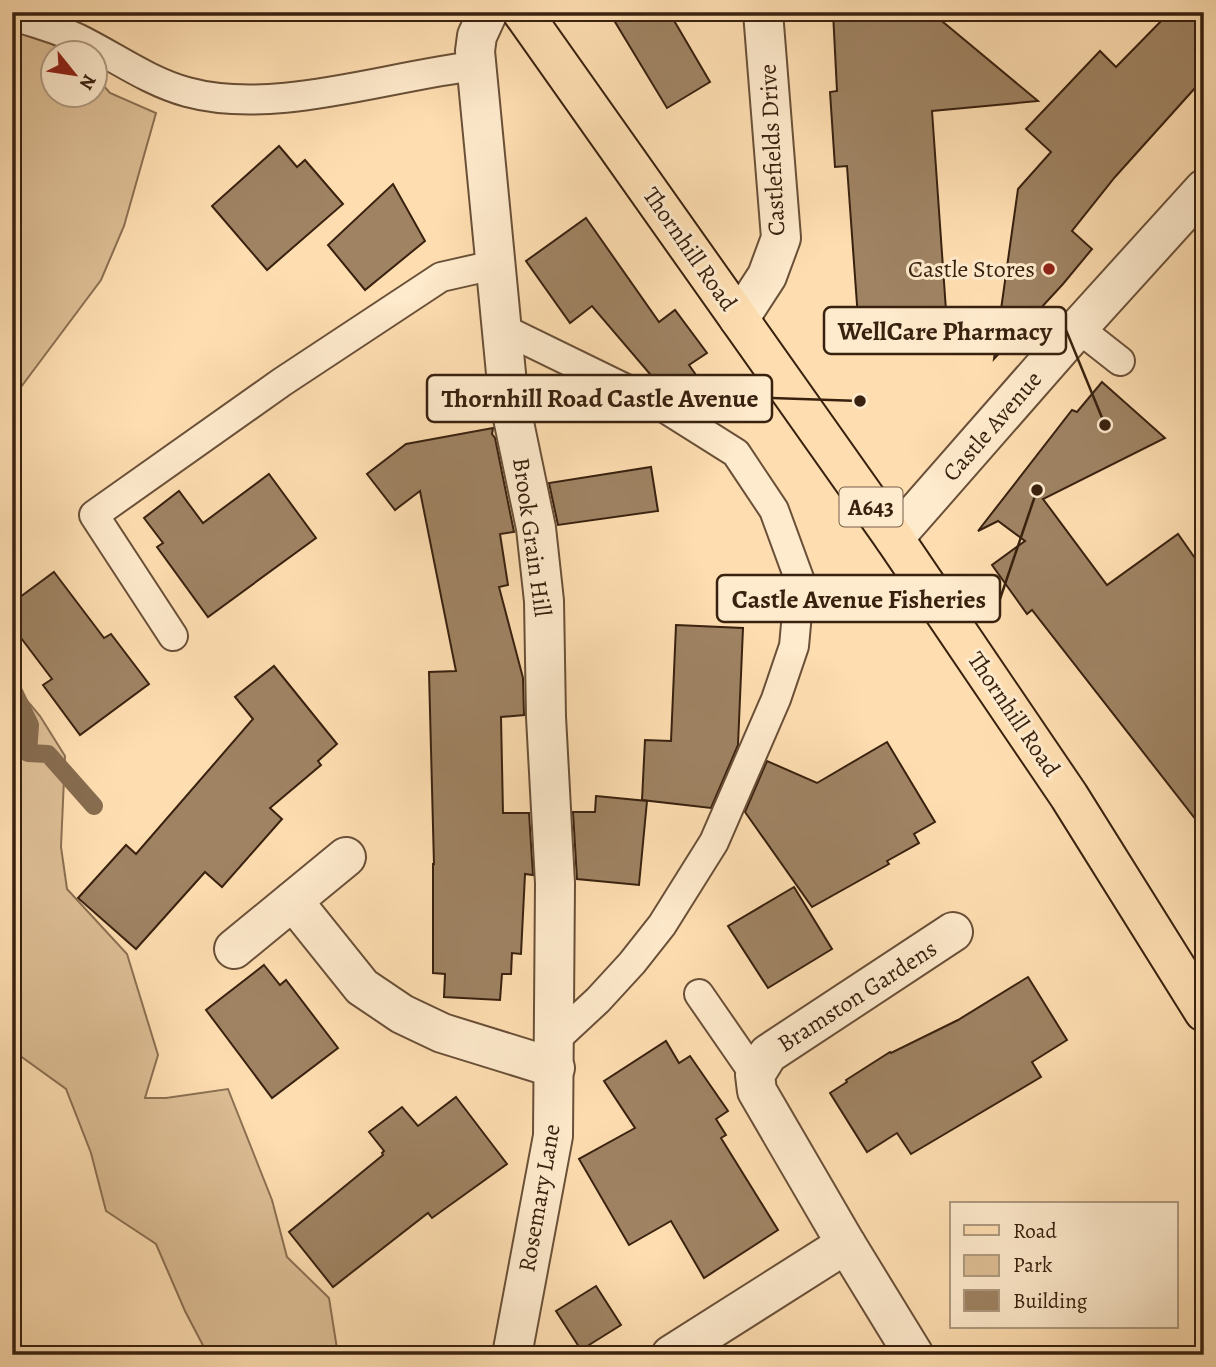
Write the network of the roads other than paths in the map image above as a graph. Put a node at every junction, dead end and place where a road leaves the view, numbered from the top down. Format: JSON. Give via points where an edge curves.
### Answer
{"nodes":[{"id":1,"x":488,"y":12,"type":"edge"},
{"id":2,"x":522,"y":12,"type":"edge"},
{"id":3,"x":764,"y":12,"type":"edge"},
{"id":4,"x":12,"y":15,"type":"edge"},
{"id":5,"x":476,"y":66,"type":"junction"},
{"id":6,"x":1204,"y":189,"type":"edge"},
{"id":7,"x":494,"y":265,"type":"junction"},
{"id":8,"x":739,"y":319,"type":"junction"},
{"id":9,"x":501,"y":328,"type":"junction"},
{"id":10,"x":1077,"y":328,"type":"junction"},
{"id":11,"x":1120,"y":361,"type":"dead end"},
{"id":12,"x":894,"y":538,"type":"junction"},
{"id":13,"x":173,"y":636,"type":"dead end"},
{"id":14,"x":346,"y":857,"type":"dead end"},
{"id":15,"x":293,"y":901,"type":"junction"},
{"id":16,"x":953,"y":932,"type":"dead end"},
{"id":17,"x":234,"y":949,"type":"dead end"},
{"id":18,"x":699,"y":994,"type":"dead end"},
{"id":19,"x":1204,"y":1012,"type":"edge"},
{"id":20,"x":555,"y":1054,"type":"junction"},
{"id":21,"x":755,"y":1075,"type":"junction"},
{"id":22,"x":846,"y":1244,"type":"junction"},
{"id":23,"x":674,"y":1354,"type":"edge"},
{"id":24,"x":512,"y":1355,"type":"edge"},
{"id":25,"x":914,"y":1355,"type":"edge"}],
"edges":[{"from":1,"to":5,"type":"street","name":"Brook Grain Hill","via":[[477,36]]},
{"from":2,"to":8,"type":"main road","name":"Thornhill Road","number":"A643"},
{"from":3,"to":8,"type":"street","name":"Castlefields Drive","via":[[781,238],[767,276]]},
{"from":4,"to":5,"type":"lane","via":[[75,37],[159,83],[234,101],[293,97]]},
{"from":5,"to":7,"type":"street","name":"Brook Grain Hill"},
{"from":6,"to":10,"type":"street","name":"Castle Avenue"},
{"from":7,"to":9,"type":"street","name":"Brook Grain Hill"},
{"from":7,"to":13,"type":"lane","via":[[441,277],[94,515]]},
{"from":8,"to":12,"type":"main road","name":"Thornhill Road","number":"A643"},
{"from":9,"to":20,"type":"street","name":"Brook Grain Hill","via":[[544,601],[555,883]]},
{"from":9,"to":20,"type":"lane","via":[[663,407],[737,453],[774,510],[800,581],[794,646],[714,842],[662,925]]},
{"from":10,"to":11,"type":"lane"},
{"from":10,"to":12,"type":"street","name":"Castle Avenue"},
{"from":12,"to":19,"type":"main road","name":"Thornhill Road","number":"A643","via":[[1069,796]]},
{"from":14,"to":15,"type":"street"},
{"from":15,"to":17,"type":"street"},
{"from":15,"to":20,"type":"street","via":[[362,987],[402,1014],[466,1041]]},
{"from":16,"to":21,"type":"street","name":"Bramston Gardens","via":[[768,1054]]},
{"from":18,"to":21,"type":"lane"},
{"from":20,"to":24,"type":"street","name":"Rosemary Lane","via":[[553,1136]]},
{"from":21,"to":22,"type":"street","name":"Bramston Gardens","via":[[757,1091]]},
{"from":22,"to":23,"type":"street"},
{"from":22,"to":25,"type":"street","name":"Bramston Gardens"}]}
